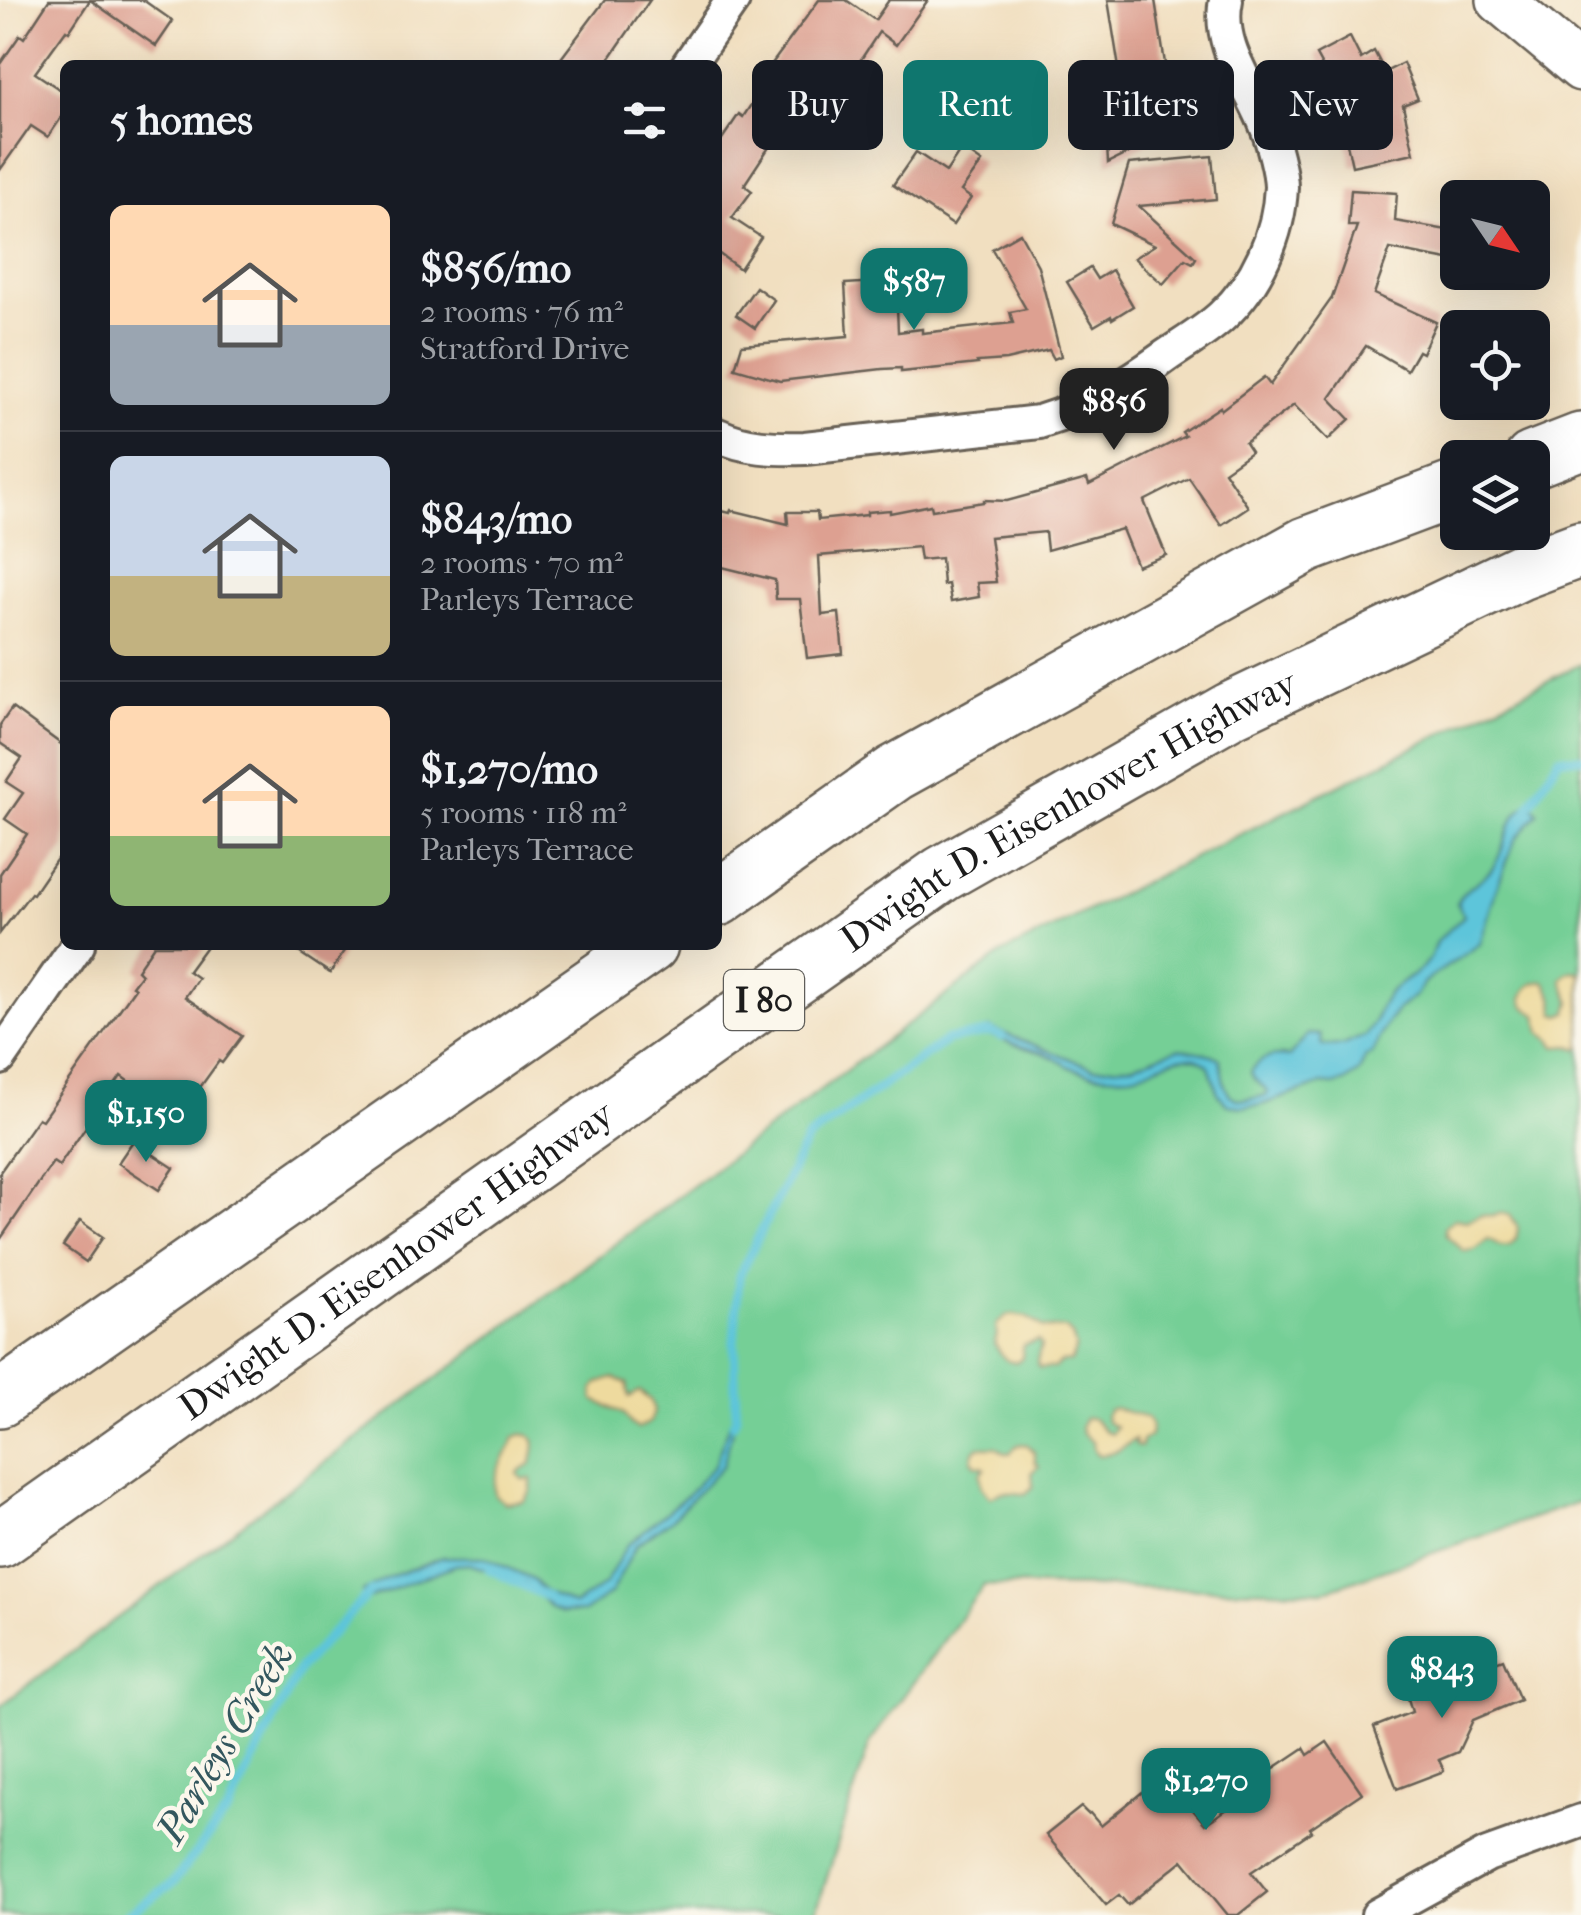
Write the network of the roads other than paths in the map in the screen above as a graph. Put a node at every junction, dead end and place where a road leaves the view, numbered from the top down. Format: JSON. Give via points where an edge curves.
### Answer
{"nodes":[{"id":1,"x":733,"y":0,"type":"edge"},
{"id":2,"x":1226,"y":0,"type":"edge"},
{"id":3,"x":1519,"y":5,"type":"edge"},
{"id":4,"x":691,"y":60,"type":"edge"},
{"id":5,"x":1581,"y":68,"type":"edge"},
{"id":6,"x":722,"y":437,"type":"edge"},
{"id":7,"x":1581,"y":441,"type":"edge"},
{"id":8,"x":1550,"y":453,"type":"edge"},
{"id":9,"x":1440,"y":495,"type":"edge"},
{"id":10,"x":1581,"y":549,"type":"edge"},
{"id":11,"x":722,"y":895,"type":"edge"},
{"id":12,"x":75,"y":950,"type":"edge"},
{"id":13,"x":643,"y":950,"type":"edge"},
{"id":14,"x":0,"y":1058,"type":"edge"},
{"id":15,"x":0,"y":1398,"type":"edge"},
{"id":16,"x":0,"y":1540,"type":"edge"},
{"id":17,"x":1581,"y":1821,"type":"edge"},
{"id":18,"x":1378,"y":1915,"type":"edge"}],
"edges":[{"from":1,"to":4,"type":"street"},
{"from":2,"to":6,"type":"street","via":[[1228,42],[1268,129],[1281,184],[1274,233],[1252,278],[1223,315],[1122,388],[1039,422],[805,448],[768,449]]},
{"from":3,"to":5,"type":"street"},
{"from":7,"to":8,"type":"highway"},
{"from":9,"to":11,"type":"highway","via":[[1306,545],[895,773]]},
{"from":10,"to":16,"type":"highway","name":"Dwight D. Eisenhower Highway","number":"I 80","via":[[1231,710],[942,874]]},
{"from":12,"to":14,"type":"street"},
{"from":13,"to":15,"type":"highway"},
{"from":17,"to":18,"type":"street","via":[[1487,1855]]}]}
